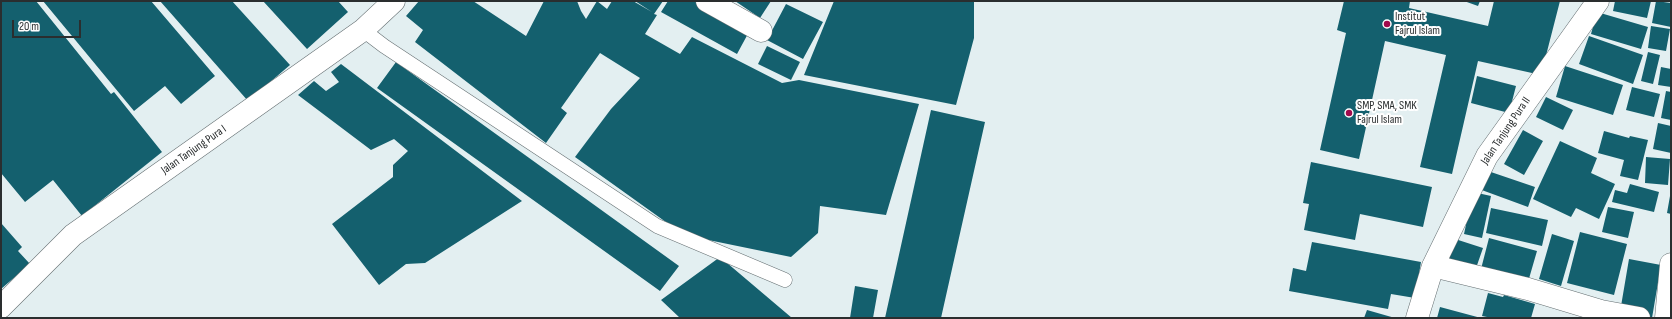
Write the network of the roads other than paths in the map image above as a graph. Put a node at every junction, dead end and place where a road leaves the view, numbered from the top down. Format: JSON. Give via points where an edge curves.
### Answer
{"nodes":[{"id":1,"x":394,"y":1,"type":"edge"},
{"id":2,"x":707,"y":1,"type":"edge"},
{"id":3,"x":1598,"y":1,"type":"edge"},
{"id":4,"x":363,"y":30,"type":"junction"},
{"id":5,"x":761,"y":31,"type":"dead end"},
{"id":6,"x":1671,"y":264,"type":"edge"},
{"id":7,"x":1433,"y":266,"type":"junction"},
{"id":8,"x":785,"y":280,"type":"dead end"},
{"id":9,"x":1,"y":307,"type":"edge"},
{"id":10,"x":1417,"y":318,"type":"edge"},
{"id":11,"x":1639,"y":318,"type":"edge"},
{"id":12,"x":1666,"y":318,"type":"edge"}],
"edges":[{"from":1,"to":4,"type":"street","name":"Jalan Tanjung Pura I"},
{"from":2,"to":5,"type":"street"},
{"from":3,"to":7,"type":"street","name":"Jalan Tanjung Pura II","via":[[1487,156]]},
{"from":4,"to":8,"type":"lane","via":[[657,226]]},
{"from":4,"to":9,"type":"street","name":"Jalan Tanjung Pura I","via":[[73,235]]},
{"from":6,"to":12,"type":"street"},
{"from":7,"to":10,"type":"street","name":"Jalan Tanjung Pura II"},
{"from":7,"to":11,"type":"street","via":[[1528,289],[1601,311]]}]}
